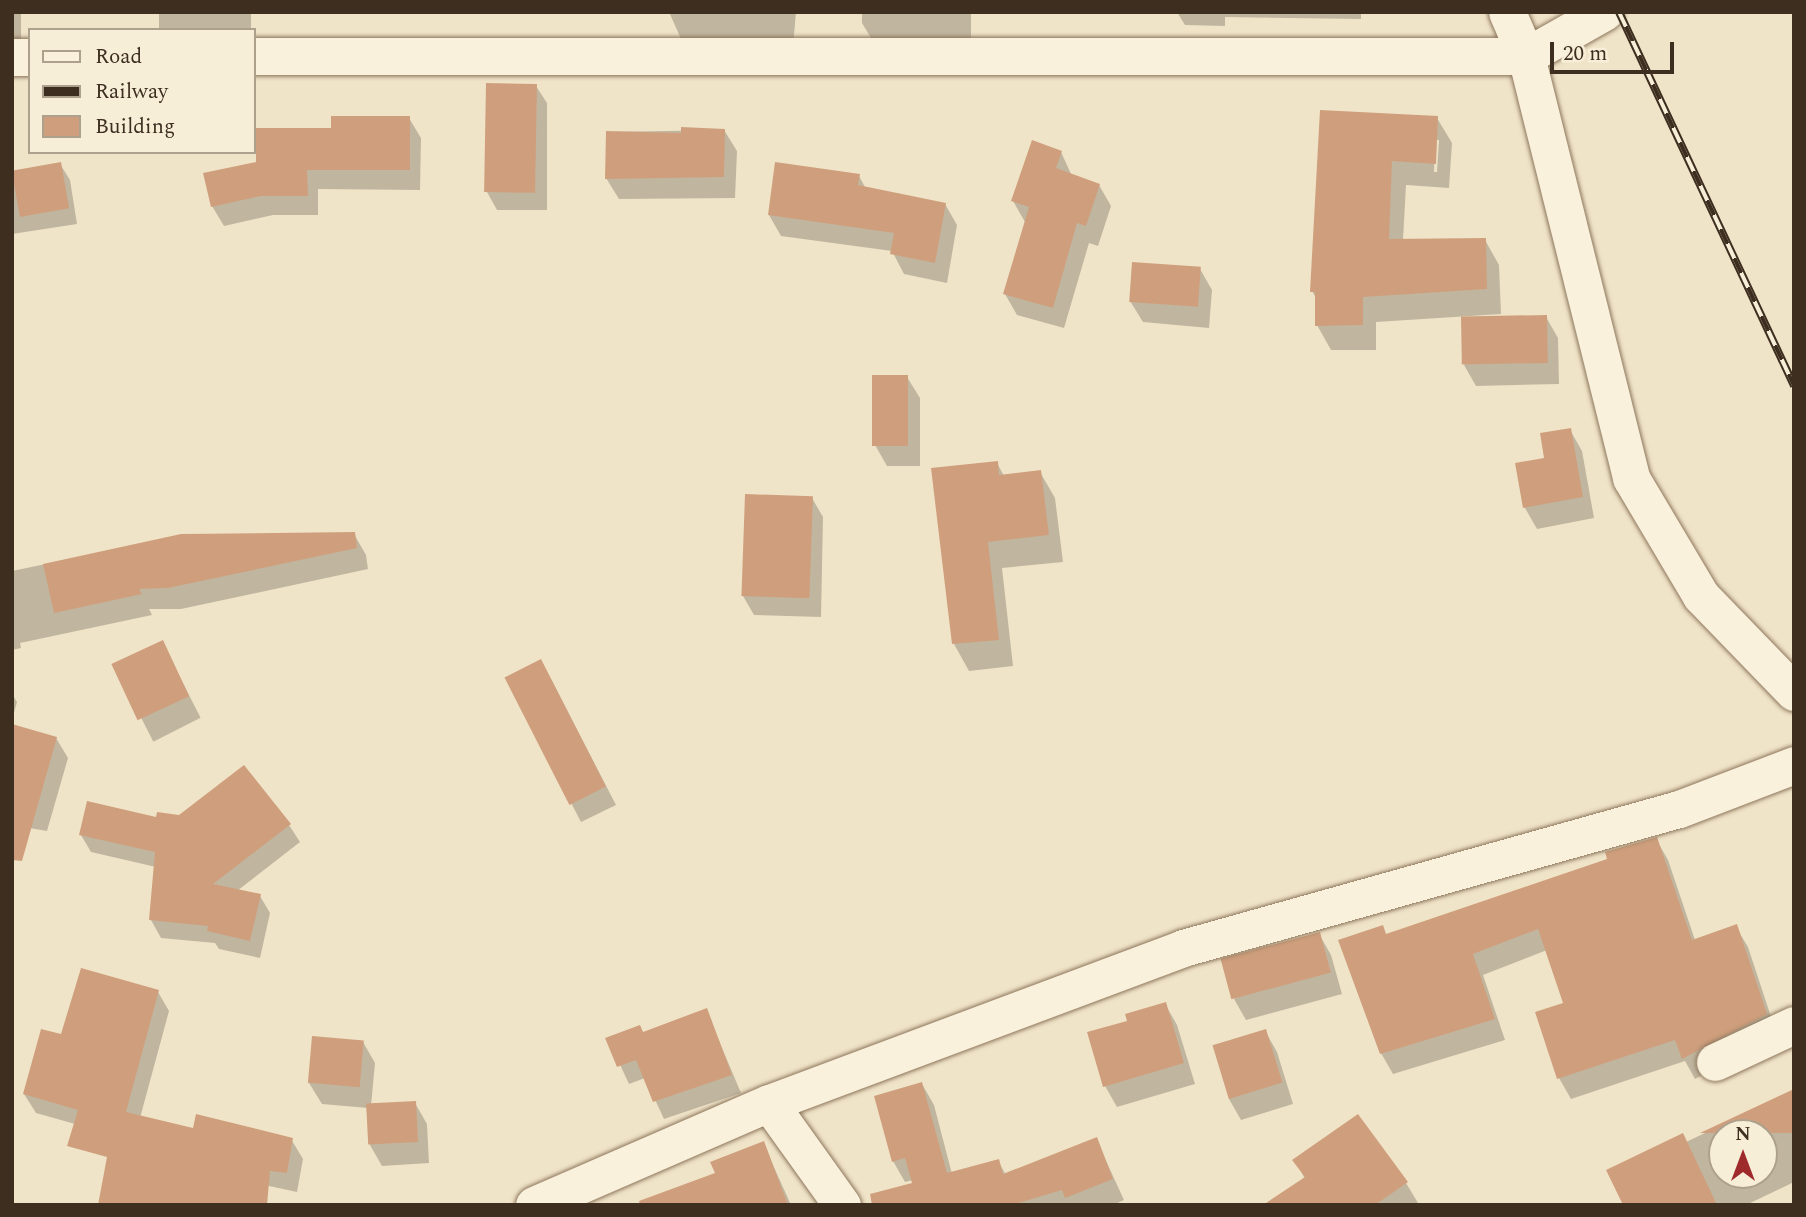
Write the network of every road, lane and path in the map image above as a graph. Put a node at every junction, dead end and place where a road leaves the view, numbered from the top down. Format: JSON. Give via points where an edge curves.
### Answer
{"nodes":[{"id":1,"x":1507,"y":12,"type":"edge"},
{"id":2,"x":1604,"y":12,"type":"edge"},
{"id":3,"x":256,"y":56,"type":"edge"},
{"id":4,"x":1526,"y":56,"type":"junction"},
{"id":5,"x":1794,"y":692,"type":"edge"},
{"id":6,"x":1794,"y":765,"type":"edge"},
{"id":7,"x":1794,"y":1025,"type":"edge"},
{"id":8,"x":1715,"y":1062,"type":"dead end"},
{"id":9,"x":769,"y":1103,"type":"junction"},
{"id":10,"x":534,"y":1205,"type":"edge"},
{"id":11,"x":842,"y":1205,"type":"edge"}],
"edges":[{"from":1,"to":4,"type":"street"},
{"from":2,"to":4,"type":"street"},
{"from":3,"to":4,"type":"street"},
{"from":4,"to":5,"type":"street","via":[[1631,478],[1701,596]]},
{"from":6,"to":9,"type":"street","via":[[1679,809],[1184,948]]},
{"from":7,"to":8,"type":"street"},
{"from":9,"to":10,"type":"street"},
{"from":9,"to":11,"type":"street"}]}
